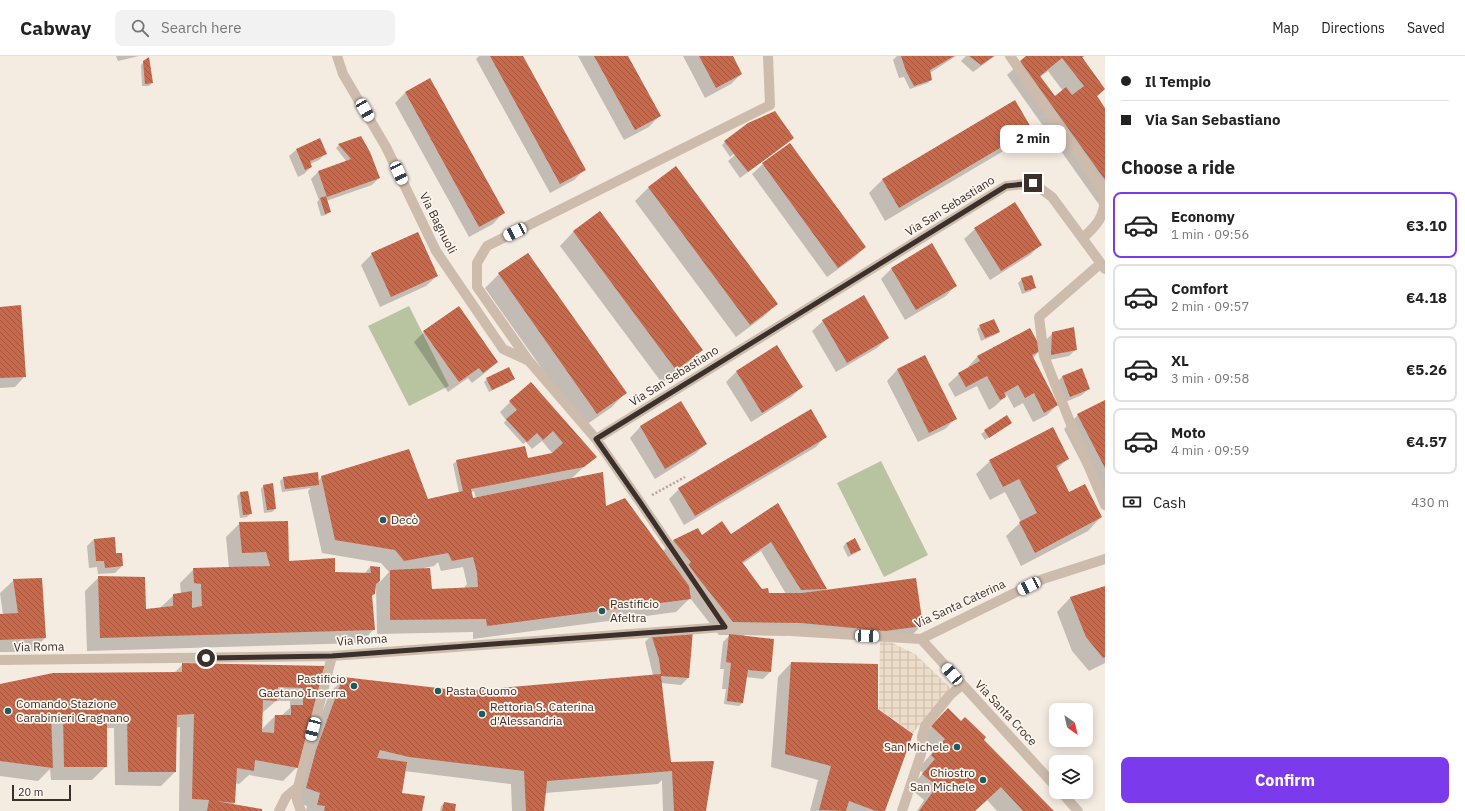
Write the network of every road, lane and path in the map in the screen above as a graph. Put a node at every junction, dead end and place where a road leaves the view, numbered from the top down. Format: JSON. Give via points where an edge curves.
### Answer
{"nodes":[{"id":1,"x":336,"y":56,"type":"edge"},
{"id":2,"x":768,"y":56,"type":"edge"},
{"id":3,"x":1010,"y":56,"type":"edge"},
{"id":4,"x":1105,"y":200,"type":"edge"},
{"id":5,"x":1083,"y":238,"type":"junction"},
{"id":6,"x":1102,"y":267,"type":"edge"},
{"id":7,"x":529,"y":361,"type":"junction"},
{"id":8,"x":596,"y":439,"type":"junction"},
{"id":9,"x":685,"y":477,"type":"dead end"},
{"id":10,"x":640,"y":502,"type":"junction"},
{"id":11,"x":1105,"y":505,"type":"edge"},
{"id":12,"x":1105,"y":558,"type":"edge"},
{"id":13,"x":725,"y":627,"type":"junction"},
{"id":14,"x":921,"y":639,"type":"junction"},
{"id":15,"x":332,"y":656,"type":"junction"},
{"id":16,"x":0,"y":660,"type":"edge"},
{"id":17,"x":962,"y":685,"type":"junction"},
{"id":18,"x":1049,"y":779,"type":"edge"},
{"id":19,"x":297,"y":788,"type":"junction"},
{"id":20,"x":1067,"y":799,"type":"edge"},
{"id":21,"x":279,"y":811,"type":"edge"},
{"id":22,"x":301,"y":811,"type":"edge"},
{"id":23,"x":902,"y":811,"type":"edge"},
{"id":24,"x":1078,"y":811,"type":"edge"}],
"edges":[{"from":1,"to":7,"type":"street","name":"Via Bagnuoli","via":[[343,74],[386,147],[436,251],[503,349]]},
{"from":2,"to":7,"type":"street","via":[[770,104],[487,246],[477,263],[477,287]]},
{"from":3,"to":4,"type":"street","via":[[1090,171]]},
{"from":4,"to":5,"type":"street","via":[[1103,214]]},
{"from":5,"to":6,"type":"street","name":"Via San Sebastiano"},
{"from":5,"to":8,"type":"street","name":"Via San Sebastiano","via":[[1052,197],[1033,183],[1006,186]]},
{"from":6,"to":11,"type":"street","name":"Via San Sebastiano","via":[[1039,317],[1044,356]]},
{"from":7,"to":8,"type":"street"},
{"from":8,"to":10,"type":"street"},
{"from":9,"to":10,"type":"path"},
{"from":10,"to":13,"type":"street"},
{"from":12,"to":14,"type":"street","name":"Via Santa Caterina","via":[[1043,579]]},
{"from":13,"to":14,"type":"street","name":"Via Santa Caterina"},
{"from":13,"to":15,"type":"street","name":"Via Roma"},
{"from":14,"to":17,"type":"street","name":"Via Santa Croce"},
{"from":15,"to":16,"type":"street","name":"Via Roma"},
{"from":15,"to":19,"type":"street"},
{"from":17,"to":18,"type":"street","name":"Via Santa Croce"},
{"from":17,"to":23,"type":"street","via":[[950,695],[925,726],[923,748]]},
{"from":19,"to":21,"type":"street","via":[[286,797]]},
{"from":19,"to":22,"type":"street","via":[[297,800]]},
{"from":20,"to":24,"type":"street"}]}
